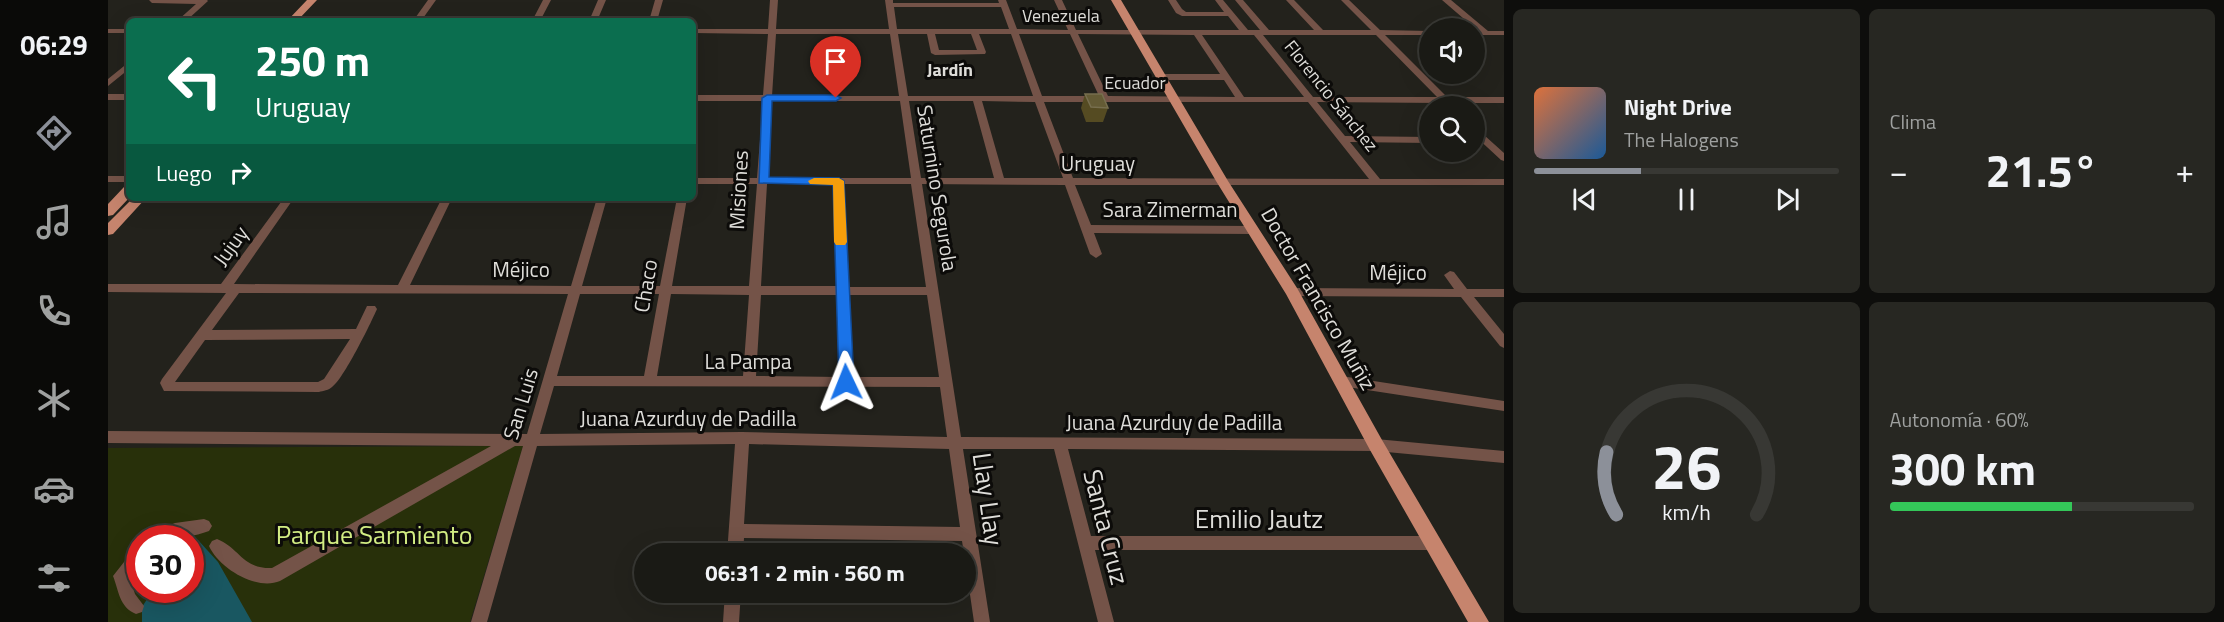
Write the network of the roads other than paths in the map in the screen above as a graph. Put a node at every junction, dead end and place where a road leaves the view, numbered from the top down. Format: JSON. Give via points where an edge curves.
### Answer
{"nodes":[{"id":1,"x":312,"y":0,"type":"edge"},
{"id":2,"x":324,"y":0,"type":"edge"},
{"id":3,"x":432,"y":0,"type":"edge"},
{"id":4,"x":547,"y":0,"type":"edge"},
{"id":5,"x":602,"y":0,"type":"edge"},
{"id":6,"x":660,"y":0,"type":"edge"},
{"id":7,"x":774,"y":0,"type":"edge"},
{"id":8,"x":1058,"y":0,"type":"edge"},
{"id":9,"x":1116,"y":0,"type":"edge"},
{"id":10,"x":1172,"y":0,"type":"edge"},
{"id":11,"x":1219,"y":0,"type":"edge"},
{"id":12,"x":1239,"y":0,"type":"edge"},
{"id":13,"x":1290,"y":0,"type":"edge"},
{"id":14,"x":1345,"y":0,"type":"edge"},
{"id":15,"x":1446,"y":0,"type":"edge"},
{"id":16,"x":152,"y":1,"type":"edge"},
{"id":17,"x":204,"y":1,"type":"edge"},
{"id":18,"x":889,"y":2,"type":"edge"},
{"id":19,"x":1003,"y":3,"type":"edge"},
{"id":20,"x":1230,"y":14,"type":"junction"},
{"id":21,"x":184,"y":18,"type":"edge"},
{"id":22,"x":295,"y":18,"type":"edge"},
{"id":23,"x":308,"y":18,"type":"edge"},
{"id":24,"x":419,"y":18,"type":"edge"},
{"id":25,"x":538,"y":18,"type":"edge"},
{"id":26,"x":594,"y":18,"type":"edge"},
{"id":27,"x":654,"y":18,"type":"edge"},
{"id":28,"x":108,"y":31,"type":"edge"},
{"id":29,"x":126,"y":31,"type":"edge"},
{"id":30,"x":696,"y":31,"type":"edge"},
{"id":31,"x":771,"y":31,"type":"junction"},
{"id":32,"x":894,"y":31,"type":"junction"},
{"id":33,"x":930,"y":31,"type":"junction"},
{"id":34,"x":974,"y":31,"type":"junction"},
{"id":35,"x":1013,"y":31,"type":"junction"},
{"id":36,"x":1073,"y":31,"type":"junction"},
{"id":37,"x":1134,"y":32,"type":"junction"},
{"id":38,"x":1196,"y":32,"type":"junction"},
{"id":39,"x":1245,"y":32,"type":"junction"},
{"id":40,"x":1261,"y":32,"type":"junction"},
{"id":41,"x":1320,"y":32,"type":"junction"},
{"id":42,"x":1378,"y":33,"type":"junction"},
{"id":43,"x":1419,"y":33,"type":"edge"},
{"id":44,"x":1486,"y":33,"type":"joint"},
{"id":45,"x":1504,"y":33,"type":"edge"},
{"id":46,"x":126,"y":68,"type":"edge"},
{"id":47,"x":1161,"y":77,"type":"junction"},
{"id":48,"x":1226,"y":77,"type":"junction"},
{"id":49,"x":108,"y":83,"type":"edge"},
{"id":50,"x":1442,"y":96,"type":"edge"},
{"id":51,"x":108,"y":97,"type":"edge"},
{"id":52,"x":126,"y":97,"type":"edge"},
{"id":53,"x":696,"y":98,"type":"edge"},
{"id":54,"x":767,"y":98,"type":"junction"},
{"id":55,"x":904,"y":98,"type":"junction"},
{"id":56,"x":977,"y":99,"type":"junction"},
{"id":57,"x":1038,"y":99,"type":"junction"},
{"id":58,"x":1105,"y":99,"type":"junction"},
{"id":59,"x":1174,"y":99,"type":"junction"},
{"id":60,"x":1242,"y":100,"type":"junction"},
{"id":61,"x":1311,"y":100,"type":"junction"},
{"id":62,"x":1504,"y":100,"type":"edge"},
{"id":63,"x":1485,"y":101,"type":"edge"},
{"id":64,"x":1419,"y":102,"type":"edge"},
{"id":65,"x":1343,"y":139,"type":"junction"},
{"id":66,"x":1419,"y":140,"type":"edge"},
{"id":67,"x":1485,"y":144,"type":"edge"},
{"id":68,"x":1504,"y":158,"type":"edge"},
{"id":69,"x":108,"y":179,"type":"edge"},
{"id":70,"x":126,"y":179,"type":"edge"},
{"id":71,"x":696,"y":181,"type":"edge"},
{"id":72,"x":763,"y":181,"type":"junction"},
{"id":73,"x":839,"y":181,"type":"junction"},
{"id":74,"x":1222,"y":181,"type":"junction"},
{"id":75,"x":917,"y":182,"type":"junction"},
{"id":76,"x":1000,"y":182,"type":"junction"},
{"id":77,"x":1069,"y":182,"type":"junction"},
{"id":78,"x":1377,"y":182,"type":"junction"},
{"id":79,"x":1504,"y":182,"type":"edge"},
{"id":80,"x":126,"y":193,"type":"edge"},
{"id":81,"x":137,"y":201,"type":"edge"},
{"id":82,"x":288,"y":201,"type":"edge"},
{"id":83,"x":446,"y":201,"type":"edge"},
{"id":84,"x":601,"y":201,"type":"edge"},
{"id":85,"x":681,"y":201,"type":"edge"},
{"id":86,"x":108,"y":212,"type":"edge"},
{"id":87,"x":1087,"y":229,"type":"junction"},
{"id":88,"x":1252,"y":230,"type":"junction"},
{"id":89,"x":108,"y":231,"type":"edge"},
{"id":90,"x":1096,"y":254,"type":"dead end"},
{"id":91,"x":1450,"y":275,"type":"dead end"},
{"id":92,"x":108,"y":288,"type":"edge"},
{"id":93,"x":231,"y":288,"type":"junction"},
{"id":94,"x":402,"y":289,"type":"junction"},
{"id":95,"x":575,"y":290,"type":"junction"},
{"id":96,"x":665,"y":290,"type":"junction"},
{"id":97,"x":756,"y":290,"type":"junction"},
{"id":98,"x":842,"y":291,"type":"junction"},
{"id":99,"x":933,"y":291,"type":"junction"},
{"id":100,"x":1292,"y":292,"type":"junction"},
{"id":101,"x":1464,"y":293,"type":"junction"},
{"id":102,"x":1504,"y":293,"type":"edge"},
{"id":103,"x":371,"y":309,"type":"dead end"},
{"id":104,"x":359,"y":334,"type":"junction"},
{"id":105,"x":202,"y":335,"type":"junction"},
{"id":106,"x":1504,"y":343,"type":"edge"},
{"id":107,"x":550,"y":381,"type":"junction"},
{"id":108,"x":1341,"y":381,"type":"junction"},
{"id":109,"x":649,"y":382,"type":"junction"},
{"id":110,"x":749,"y":382,"type":"junction"},
{"id":111,"x":846,"y":382,"type":"junction"},
{"id":112,"x":947,"y":382,"type":"junction"},
{"id":113,"x":1504,"y":405,"type":"edge"},
{"id":114,"x":108,"y":437,"type":"edge"},
{"id":115,"x":742,"y":438,"type":"junction"},
{"id":116,"x":514,"y":440,"type":"junction"},
{"id":117,"x":532,"y":440,"type":"junction"},
{"id":118,"x":956,"y":443,"type":"junction"},
{"id":119,"x":1060,"y":444,"type":"junction"},
{"id":120,"x":1376,"y":445,"type":"junction"},
{"id":121,"x":1499,"y":456,"type":"edge"},
{"id":122,"x":1504,"y":469,"type":"edge"},
{"id":123,"x":736,"y":531,"type":"junction"},
{"id":124,"x":969,"y":534,"type":"junction"},
{"id":125,"x":735,"y":543,"type":"edge"},
{"id":126,"x":1086,"y":543,"type":"junction"},
{"id":127,"x":1432,"y":543,"type":"junction"},
{"id":128,"x":217,"y":546,"type":"dead end"},
{"id":129,"x":126,"y":570,"type":"edge"},
{"id":130,"x":126,"y":588,"type":"edge"},
{"id":131,"x":133,"y":603,"type":"edge"},
{"id":132,"x":732,"y":603,"type":"edge"},
{"id":133,"x":136,"y":606,"type":"dead end"},
{"id":134,"x":479,"y":622,"type":"edge"},
{"id":135,"x":731,"y":622,"type":"edge"},
{"id":136,"x":982,"y":622,"type":"edge"},
{"id":137,"x":1106,"y":622,"type":"edge"},
{"id":138,"x":1479,"y":622,"type":"edge"}],
"edges":[{"from":1,"to":22,"type":"main road"},
{"from":2,"to":23,"type":"main road"},
{"from":3,"to":24,"type":"street"},
{"from":4,"to":25,"type":"street"},
{"from":5,"to":26,"type":"street"},
{"from":6,"to":27,"type":"street"},
{"from":7,"to":31,"type":"street","name":"Misiones"},
{"from":8,"to":36,"type":"street"},
{"from":9,"to":37,"type":"main road","name":"Doctor Francisco Muñiz"},
{"from":10,"to":20,"type":"street","via":[[1181,12]]},
{"from":11,"to":20,"type":"street"},
{"from":12,"to":40,"type":"street","name":"Florencio Sánchez"},
{"from":13,"to":41,"type":"street"},
{"from":14,"to":42,"type":"street"},
{"from":15,"to":44,"type":"street"},
{"from":16,"to":17,"type":"street"},
{"from":17,"to":21,"type":"street"},
{"from":18,"to":19,"type":"street"},
{"from":18,"to":32,"type":"street","name":"Saturnino Segurola"},
{"from":19,"to":35,"type":"street"},
{"from":20,"to":39,"type":"street"},
{"from":28,"to":29,"type":"street"},
{"from":30,"to":31,"type":"street","name":"Venezuela"},
{"from":31,"to":32,"type":"street","name":"Venezuela"},
{"from":31,"to":54,"type":"street","name":"Misiones"},
{"from":32,"to":33,"type":"street","name":"Venezuela"},
{"from":32,"to":55,"type":"street","name":"Saturnino Segurola"},
{"from":33,"to":34,"type":"street","name":"Venezuela"},
{"from":33,"to":34,"type":"street","via":[[935,52],[982,52]]},
{"from":34,"to":35,"type":"street","name":"Venezuela"},
{"from":35,"to":36,"type":"street","name":"Venezuela"},
{"from":35,"to":57,"type":"street"},
{"from":36,"to":37,"type":"street","name":"Venezuela"},
{"from":36,"to":58,"type":"street"},
{"from":37,"to":38,"type":"street","name":"Venezuela"},
{"from":37,"to":47,"type":"main road","name":"Doctor Francisco Muñiz"},
{"from":38,"to":39,"type":"street","name":"Venezuela"},
{"from":38,"to":48,"type":"street"},
{"from":39,"to":40,"type":"street","name":"Venezuela"},
{"from":40,"to":41,"type":"street","name":"Venezuela"},
{"from":40,"to":61,"type":"street","name":"Florencio Sánchez"},
{"from":41,"to":42,"type":"street","name":"Venezuela"},
{"from":42,"to":43,"type":"street","name":"Venezuela"},
{"from":42,"to":50,"type":"street"},
{"from":44,"to":45,"type":"street"},
{"from":46,"to":49,"type":"street"},
{"from":47,"to":48,"type":"street"},
{"from":47,"to":59,"type":"main road","name":"Doctor Francisco Muñiz"},
{"from":48,"to":60,"type":"street"},
{"from":51,"to":52,"type":"street"},
{"from":53,"to":54,"type":"street","name":"Ecuador"},
{"from":54,"to":55,"type":"street","name":"Ecuador"},
{"from":54,"to":72,"type":"street","name":"Misiones"},
{"from":55,"to":56,"type":"street","name":"Ecuador"},
{"from":55,"to":75,"type":"street","name":"Saturnino Segurola"},
{"from":56,"to":57,"type":"street","name":"Ecuador"},
{"from":56,"to":76,"type":"street"},
{"from":57,"to":58,"type":"street","name":"Ecuador"},
{"from":57,"to":77,"type":"street"},
{"from":58,"to":59,"type":"street","name":"Ecuador"},
{"from":59,"to":60,"type":"street","name":"Ecuador"},
{"from":59,"to":74,"type":"main road","name":"Doctor Francisco Muñiz"},
{"from":60,"to":61,"type":"street","name":"Ecuador"},
{"from":61,"to":64,"type":"street","name":"Ecuador"},
{"from":61,"to":65,"type":"street","name":"Florencio Sánchez"},
{"from":62,"to":63,"type":"street","name":"Ecuador"},
{"from":65,"to":66,"type":"street"},
{"from":65,"to":78,"type":"street","name":"Florencio Sánchez"},
{"from":67,"to":68,"type":"street"},
{"from":69,"to":70,"type":"street"},
{"from":71,"to":72,"type":"street","name":"Uruguay"},
{"from":72,"to":73,"type":"street","name":"Uruguay"},
{"from":72,"to":97,"type":"street","name":"Misiones"},
{"from":73,"to":75,"type":"street","name":"Uruguay"},
{"from":73,"to":98,"type":"street"},
{"from":74,"to":77,"type":"street","name":"Uruguay"},
{"from":74,"to":78,"type":"street","name":"Uruguay"},
{"from":74,"to":88,"type":"main road","name":"Doctor Francisco Muñiz"},
{"from":75,"to":76,"type":"street","name":"Uruguay"},
{"from":75,"to":99,"type":"street","name":"Saturnino Segurola"},
{"from":76,"to":77,"type":"street","name":"Uruguay"},
{"from":77,"to":87,"type":"street"},
{"from":78,"to":79,"type":"street","name":"Uruguay"},
{"from":80,"to":86,"type":"main road"},
{"from":81,"to":89,"type":"main road"},
{"from":82,"to":93,"type":"street","name":"Jujuy"},
{"from":83,"to":94,"type":"street"},
{"from":84,"to":95,"type":"street","name":"San Luis"},
{"from":85,"to":96,"type":"street","name":"Chaco"},
{"from":87,"to":88,"type":"street","name":"Sara Zimerman"},
{"from":87,"to":90,"type":"street"},
{"from":88,"to":100,"type":"main road","name":"Doctor Francisco Muñiz"},
{"from":91,"to":101,"type":"street"},
{"from":92,"to":93,"type":"street","name":"Méjico"},
{"from":93,"to":94,"type":"street","name":"Méjico"},
{"from":93,"to":105,"type":"street","name":"Jujuy"},
{"from":94,"to":95,"type":"street","name":"Méjico"},
{"from":95,"to":96,"type":"street","name":"Méjico"},
{"from":95,"to":107,"type":"street","name":"San Luis"},
{"from":96,"to":97,"type":"street","name":"Méjico"},
{"from":96,"to":109,"type":"street","name":"Chaco"},
{"from":97,"to":98,"type":"street","name":"Méjico"},
{"from":97,"to":110,"type":"street","name":"Misiones"},
{"from":98,"to":99,"type":"street","name":"Méjico"},
{"from":98,"to":111,"type":"street"},
{"from":99,"to":112,"type":"street","name":"Saturnino Segurola"},
{"from":100,"to":101,"type":"street","name":"Méjico"},
{"from":100,"to":108,"type":"main road","name":"Doctor Francisco Muñiz"},
{"from":101,"to":102,"type":"street","name":"Méjico"},
{"from":101,"to":106,"type":"street"},
{"from":103,"to":104,"type":"street"},
{"from":104,"to":105,"type":"street"},
{"from":104,"to":105,"type":"street","name":"Jujuy","via":[[329,383],[319,387],[169,387],[167,383]]},
{"from":107,"to":109,"type":"street","name":"La Pampa"},
{"from":107,"to":117,"type":"street","name":"San Luis"},
{"from":108,"to":113,"type":"street"},
{"from":108,"to":120,"type":"main road","name":"Doctor Francisco Muñiz"},
{"from":109,"to":110,"type":"street","name":"La Pampa"},
{"from":110,"to":111,"type":"street","name":"La Pampa"},
{"from":111,"to":112,"type":"street","name":"La Pampa"},
{"from":112,"to":118,"type":"street","name":"Llay Llay"},
{"from":114,"to":116,"type":"street","name":"Juana Azurduy de Padilla"},
{"from":115,"to":117,"type":"street","name":"Juana Azurduy de Padilla"},
{"from":115,"to":118,"type":"street","name":"Juana Azurduy de Padilla"},
{"from":115,"to":123,"type":"street"},
{"from":116,"to":117,"type":"street","name":"Juana Azurduy de Padilla"},
{"from":116,"to":128,"type":"street","via":[[274,576],[261,578],[245,572]]},
{"from":117,"to":134,"type":"street","name":"San Luis"},
{"from":118,"to":119,"type":"street","name":"Juana Azurduy de Padilla"},
{"from":118,"to":124,"type":"street","name":"Llay Llay"},
{"from":119,"to":120,"type":"street","name":"Juana Azurduy de Padilla"},
{"from":119,"to":126,"type":"street","name":"Santa Cruz"},
{"from":120,"to":121,"type":"street","name":"Juana Azurduy de Padilla"},
{"from":120,"to":127,"type":"main road","name":"Doctor Francisco Muñiz"},
{"from":121,"to":122,"type":"street"},
{"from":123,"to":124,"type":"street"},
{"from":123,"to":125,"type":"street"},
{"from":124,"to":136,"type":"street","name":"Llay Llay"},
{"from":126,"to":127,"type":"street","name":"Emilio Jautz"},
{"from":126,"to":137,"type":"street","name":"Santa Cruz"},
{"from":127,"to":138,"type":"main road","name":"Doctor Francisco Muñiz"},
{"from":129,"to":130,"type":"street","via":[[121,576]]},
{"from":131,"to":133,"type":"street"},
{"from":132,"to":135,"type":"street"}]}
